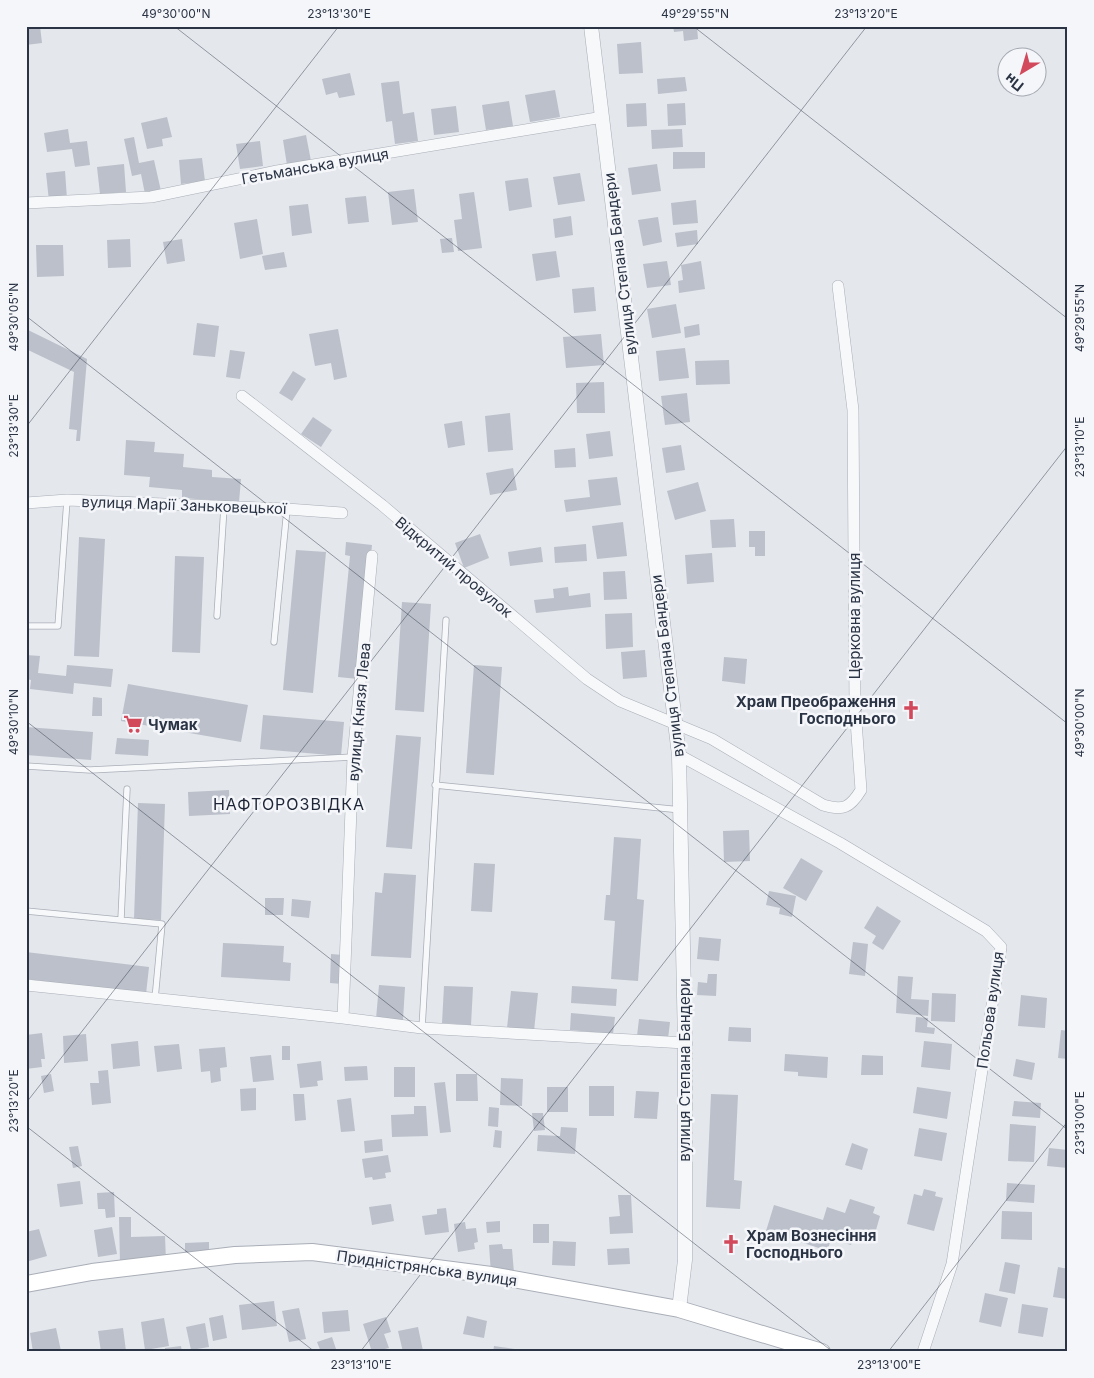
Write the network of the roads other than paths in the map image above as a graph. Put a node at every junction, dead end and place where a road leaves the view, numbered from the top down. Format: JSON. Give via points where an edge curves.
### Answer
{"nodes":[{"id":1,"x":591,"y":26,"type":"edge"},
{"id":2,"x":603,"y":117,"type":"junction"},
{"id":3,"x":26,"y":203,"type":"edge"},
{"id":4,"x":838,"y":286,"type":"dead end"},
{"id":5,"x":242,"y":396,"type":"dead end"},
{"id":6,"x":68,"y":500,"type":"junction"},
{"id":7,"x":26,"y":504,"type":"edge"},
{"id":8,"x":224,"y":507,"type":"junction"},
{"id":9,"x":287,"y":509,"type":"junction"},
{"id":10,"x":342,"y":513,"type":"dead end"},
{"id":11,"x":372,"y":556,"type":"dead end"},
{"id":12,"x":217,"y":616,"type":"dead end"},
{"id":13,"x":446,"y":620,"type":"dead end"},
{"id":14,"x":26,"y":626,"type":"edge"},
{"id":15,"x":274,"y":642,"type":"dead end"},
{"id":16,"x":674,"y":724,"type":"junction"},
{"id":17,"x":679,"y":755,"type":"junction"},
{"id":18,"x":353,"y":758,"type":"junction"},
{"id":19,"x":26,"y":766,"type":"edge"},
{"id":20,"x":435,"y":785,"type":"junction"},
{"id":21,"x":127,"y":789,"type":"dead end"},
{"id":22,"x":681,"y":810,"type":"junction"},
{"id":23,"x":26,"y":911,"type":"edge"},
{"id":24,"x":120,"y":920,"type":"junction"},
{"id":25,"x":26,"y":985,"type":"edge"},
{"id":26,"x":155,"y":999,"type":"junction"},
{"id":27,"x":343,"y":1018,"type":"junction"},
{"id":28,"x":422,"y":1028,"type":"junction"},
{"id":29,"x":685,"y":1042,"type":"junction"},
{"id":30,"x":26,"y":1284,"type":"edge"},
{"id":31,"x":679,"y":1309,"type":"junction"},
{"id":32,"x":822,"y":1352,"type":"edge"},
{"id":33,"x":923,"y":1352,"type":"edge"}],
"edges":[{"from":1,"to":2,"type":"street","name":"вулиця Степана Бандери"},
{"from":2,"to":3,"type":"street","name":"Гетьманська вулиця","via":[[277,171],[151,198]]},
{"from":2,"to":16,"type":"street","name":"вулиця Степана Бандери"},
{"from":4,"to":16,"type":"street","name":"Церковна вулиця","via":[[853,410],[855,707],[861,790],[846,807],[824,805],[712,739]]},
{"from":5,"to":16,"type":"street","name":"Відкритий провулок","via":[[382,505],[587,679],[620,701]]},
{"from":6,"to":7,"type":"street","name":"вулиця Марії Заньковецької"},
{"from":6,"to":8,"type":"street","name":"вулиця Марії Заньковецької"},
{"from":6,"to":14,"type":"lane","via":[[58,626]]},
{"from":8,"to":9,"type":"street","name":"вулиця Марії Заньковецької"},
{"from":8,"to":12,"type":"lane"},
{"from":9,"to":10,"type":"street","name":"вулиця Марії Заньковецької"},
{"from":9,"to":15,"type":"lane"},
{"from":11,"to":18,"type":"street","name":"вулиця Князя Лева"},
{"from":13,"to":20,"type":"lane"},
{"from":16,"to":17,"type":"street","name":"вулиця Степана Бандери"},
{"from":17,"to":22,"type":"street","name":"вулиця Степана Бандери"},
{"from":17,"to":33,"type":"street","name":"Польова вулиця","via":[[840,843],[986,931],[1001,947],[952,1264]]},
{"from":18,"to":19,"type":"lane","via":[[90,770]]},
{"from":18,"to":27,"type":"street","name":"вулиця Князя Лева"},
{"from":20,"to":22,"type":"lane"},
{"from":20,"to":28,"type":"lane"},
{"from":21,"to":24,"type":"lane"},
{"from":22,"to":29,"type":"street","name":"вулиця Степана Бандери"},
{"from":23,"to":24,"type":"lane"},
{"from":24,"to":26,"type":"lane","via":[[162,924]]},
{"from":25,"to":26,"type":"street"},
{"from":26,"to":27,"type":"street"},
{"from":27,"to":28,"type":"street"},
{"from":28,"to":29,"type":"street"},
{"from":29,"to":31,"type":"street","name":"вулиця Степана Бандери","via":[[685,1260]]},
{"from":30,"to":31,"type":"main road","name":"Придністрянська вулиця","via":[[92,1272],[235,1255],[312,1252],[492,1275]]},
{"from":31,"to":32,"type":"main road","name":"Придністрянська вулиця"}]}
